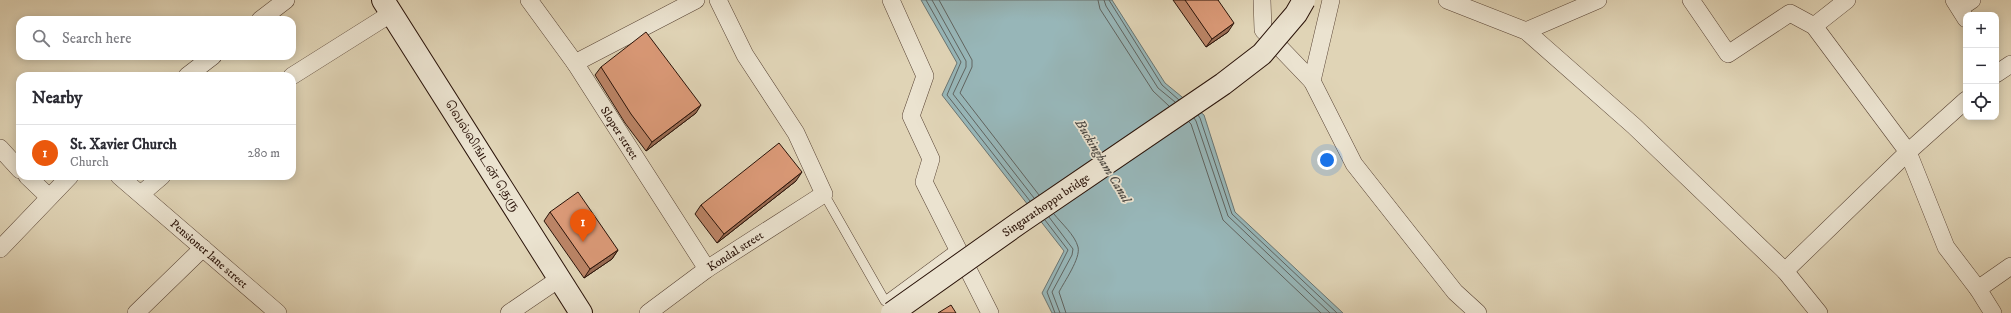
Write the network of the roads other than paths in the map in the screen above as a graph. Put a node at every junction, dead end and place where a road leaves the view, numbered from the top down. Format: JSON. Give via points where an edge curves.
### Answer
{"nodes":[{"id":1,"x":286,"y":0,"type":"edge"},
{"id":2,"x":529,"y":0,"type":"edge"},
{"id":3,"x":696,"y":0,"type":"edge"},
{"id":4,"x":718,"y":0,"type":"edge"},
{"id":5,"x":891,"y":0,"type":"edge"},
{"id":6,"x":1262,"y":0,"type":"edge"},
{"id":7,"x":1304,"y":0,"type":"edge"},
{"id":8,"x":1331,"y":0,"type":"edge"},
{"id":9,"x":1448,"y":0,"type":"edge"},
{"id":10,"x":1598,"y":0,"type":"edge"},
{"id":11,"x":1690,"y":0,"type":"edge"},
{"id":12,"x":1847,"y":0,"type":"edge"},
{"id":13,"x":388,"y":6,"type":"edge"},
{"id":14,"x":1787,"y":7,"type":"edge"},
{"id":15,"x":265,"y":16,"type":"edge"},
{"id":16,"x":1814,"y":26,"type":"junction"},
{"id":17,"x":1526,"y":31,"type":"junction"},
{"id":18,"x":208,"y":60,"type":"edge"},
{"id":19,"x":575,"y":63,"type":"junction"},
{"id":20,"x":192,"y":72,"type":"edge"},
{"id":21,"x":296,"y":73,"type":"edge"},
{"id":22,"x":1312,"y":81,"type":"junction"},
{"id":23,"x":1963,"y":103,"type":"edge"},
{"id":24,"x":0,"y":148,"type":"edge"},
{"id":25,"x":1908,"y":152,"type":"junction"},
{"id":26,"x":16,"y":166,"type":"edge"},
{"id":27,"x":31,"y":180,"type":"edge"},
{"id":28,"x":66,"y":180,"type":"edge"},
{"id":29,"x":124,"y":180,"type":"edge"},
{"id":30,"x":157,"y":180,"type":"edge"},
{"id":31,"x":141,"y":194,"type":"junction"},
{"id":32,"x":824,"y":194,"type":"junction"},
{"id":33,"x":49,"y":198,"type":"junction"},
{"id":34,"x":203,"y":248,"type":"junction"},
{"id":35,"x":957,"y":248,"type":"junction"},
{"id":36,"x":0,"y":249,"type":"edge"},
{"id":37,"x":2011,"y":266,"type":"edge"},
{"id":38,"x":707,"y":269,"type":"junction"},
{"id":39,"x":1784,"y":271,"type":"junction"},
{"id":40,"x":559,"y":279,"type":"junction"},
{"id":41,"x":1978,"y":289,"type":"junction"},
{"id":42,"x":136,"y":313,"type":"edge"},
{"id":43,"x":278,"y":313,"type":"edge"},
{"id":44,"x":509,"y":313,"type":"edge"},
{"id":45,"x":581,"y":313,"type":"edge"},
{"id":46,"x":648,"y":313,"type":"edge"},
{"id":47,"x":892,"y":313,"type":"edge"},
{"id":48,"x":990,"y":313,"type":"edge"},
{"id":49,"x":1478,"y":313,"type":"edge"},
{"id":50,"x":1819,"y":313,"type":"edge"},
{"id":51,"x":1993,"y":313,"type":"edge"}],
"edges":[{"from":1,"to":15,"type":"street"},
{"from":2,"to":19,"type":"street","name":"Sloper street"},
{"from":3,"to":19,"type":"street"},
{"from":4,"to":32,"type":"street","via":[[745,55],[796,133]]},
{"from":5,"to":35,"type":"street","via":[[925,76],[911,116],[931,159],[924,182]]},
{"from":6,"to":22,"type":"street","via":[[1263,30]]},
{"from":7,"to":47,"type":"main road","name":"Singarathoppu bridge","bridge":true,"via":[[1296,14],[1262,54],[1223,84]]},
{"from":8,"to":22,"type":"street"},
{"from":9,"to":17,"type":"street"},
{"from":10,"to":17,"type":"street"},
{"from":11,"to":14,"type":"street","via":[[1728,54]]},
{"from":12,"to":16,"type":"street"},
{"from":13,"to":21,"type":"street"},
{"from":13,"to":40,"type":"main road","name":"வெல்லிங்டன் தெரு"},
{"from":14,"to":16,"type":"street"},
{"from":16,"to":25,"type":"street"},
{"from":17,"to":39,"type":"street","via":[[1634,126]]},
{"from":18,"to":20,"type":"street"},
{"from":19,"to":38,"type":"street","name":"Sloper street"},
{"from":22,"to":49,"type":"street","via":[[1354,164],[1455,292]]},
{"from":23,"to":25,"type":"street"},
{"from":24,"to":26,"type":"street"},
{"from":25,"to":39,"type":"street"},
{"from":25,"to":41,"type":"street","via":[[1946,247]]},
{"from":27,"to":33,"type":"street"},
{"from":28,"to":33,"type":"street"},
{"from":29,"to":31,"type":"street","name":"Pensioner lane street"},
{"from":30,"to":31,"type":"street"},
{"from":31,"to":34,"type":"street","name":"Pensioner lane street"},
{"from":32,"to":35,"type":"lane","via":[[885,301]]},
{"from":32,"to":38,"type":"street","name":"Kondal street"},
{"from":33,"to":36,"type":"street"},
{"from":34,"to":42,"type":"street"},
{"from":34,"to":43,"type":"street","name":"Pensioner lane street"},
{"from":35,"to":48,"type":"street"},
{"from":37,"to":41,"type":"street"},
{"from":38,"to":46,"type":"street","name":"Kondal street"},
{"from":39,"to":50,"type":"street"},
{"from":40,"to":44,"type":"street"},
{"from":40,"to":45,"type":"main road","name":"வெல்லிங்டன் தெரு"},
{"from":41,"to":51,"type":"street"}]}
